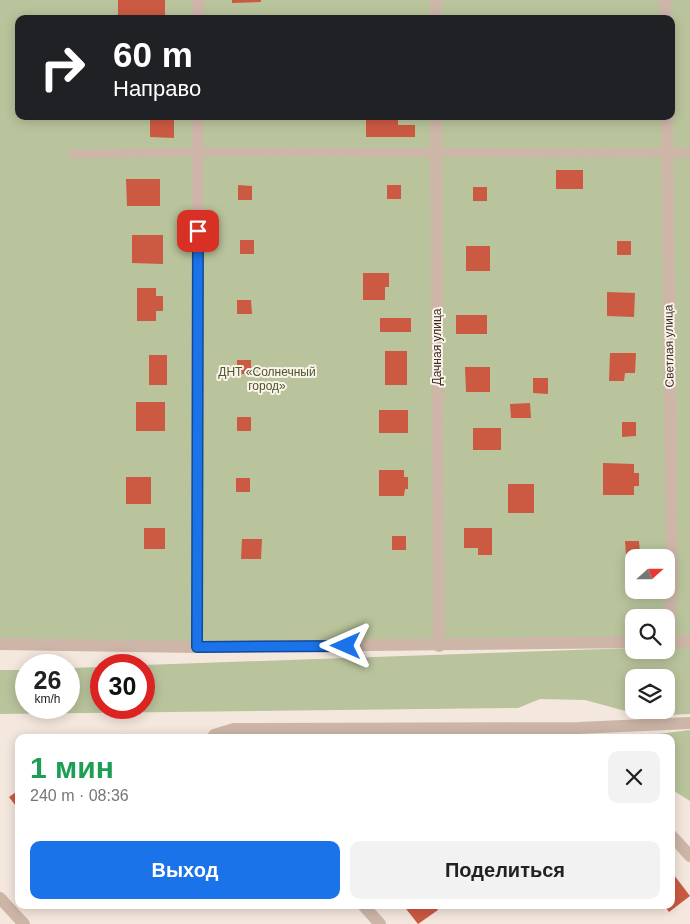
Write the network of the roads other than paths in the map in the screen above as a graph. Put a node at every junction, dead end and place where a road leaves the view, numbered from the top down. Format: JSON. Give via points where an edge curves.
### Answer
{"nodes":[{"id":1,"x":198,"y":0,"type":"edge"},
{"id":2,"x":436,"y":0,"type":"edge"},
{"id":3,"x":665,"y":0,"type":"edge"},
{"id":4,"x":198,"y":15,"type":"edge"},
{"id":5,"x":436,"y":15,"type":"edge"},
{"id":6,"x":665,"y":15,"type":"edge"},
{"id":7,"x":198,"y":120,"type":"edge"},
{"id":8,"x":436,"y":120,"type":"edge"},
{"id":9,"x":667,"y":120,"type":"edge"},
{"id":10,"x":198,"y":152,"type":"junction"},
{"id":11,"x":667,"y":153,"type":"junction"},
{"id":12,"x":690,"y":153,"type":"edge"},
{"id":13,"x":73,"y":154,"type":"dead end"},
{"id":14,"x":436,"y":154,"type":"junction"},
{"id":15,"x":670,"y":609,"type":"edge"},
{"id":16,"x":690,"y":641,"type":"edge"},
{"id":17,"x":625,"y":642,"type":"edge"},
{"id":18,"x":675,"y":642,"type":"edge"},
{"id":19,"x":0,"y":644,"type":"edge"},
{"id":20,"x":439,"y":646,"type":"junction"},
{"id":21,"x":197,"y":647,"type":"junction"},
{"id":22,"x":690,"y":723,"type":"edge"},
{"id":23,"x":578,"y":728,"type":"junction"},
{"id":24,"x":220,"y":734,"type":"edge"},
{"id":25,"x":583,"y":734,"type":"edge"},
{"id":26,"x":675,"y":839,"type":"edge"},
{"id":27,"x":690,"y":856,"type":"edge"},
{"id":28,"x":0,"y":898,"type":"edge"},
{"id":29,"x":367,"y":909,"type":"edge"},
{"id":30,"x":24,"y":924,"type":"edge"},
{"id":31,"x":380,"y":924,"type":"edge"}],
"edges":[{"from":1,"to":4,"type":"street"},
{"from":2,"to":5,"type":"street"},
{"from":3,"to":6,"type":"street"},
{"from":7,"to":10,"type":"street"},
{"from":8,"to":14,"type":"street","name":"Дачная улица"},
{"from":9,"to":11,"type":"street","name":"Светлая улица"},
{"from":10,"to":13,"type":"lane"},
{"from":10,"to":14,"type":"lane"},
{"from":10,"to":21,"type":"street"},
{"from":11,"to":12,"type":"lane"},
{"from":11,"to":14,"type":"lane"},
{"from":11,"to":15,"type":"street","name":"Светлая улица"},
{"from":14,"to":20,"type":"street","name":"Дачная улица"},
{"from":16,"to":18,"type":"street"},
{"from":17,"to":20,"type":"street"},
{"from":19,"to":21,"type":"street"},
{"from":20,"to":21,"type":"street"},
{"from":22,"to":23,"type":"street"},
{"from":23,"to":24,"type":"street","via":[[234,729]]},
{"from":23,"to":25,"type":"street"},
{"from":26,"to":27,"type":"street"},
{"from":28,"to":30,"type":"street"},
{"from":29,"to":31,"type":"street"}]}
